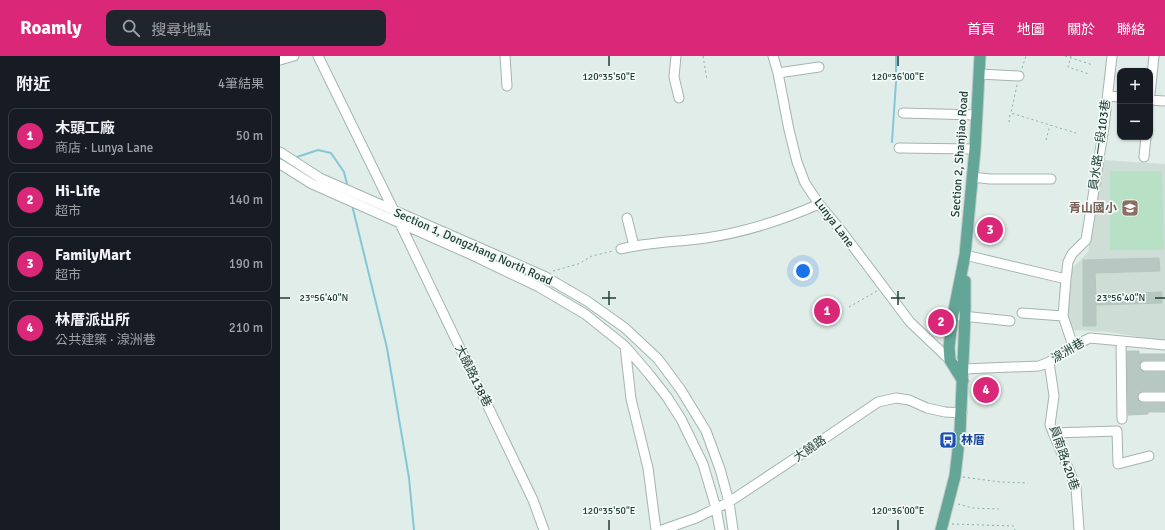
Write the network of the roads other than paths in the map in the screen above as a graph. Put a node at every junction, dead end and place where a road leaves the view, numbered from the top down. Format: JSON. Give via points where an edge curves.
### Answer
{"nodes":[{"id":1,"x":294,"y":56,"type":"edge"},
{"id":2,"x":318,"y":56,"type":"edge"},
{"id":3,"x":505,"y":56,"type":"edge"},
{"id":4,"x":676,"y":56,"type":"edge"},
{"id":5,"x":773,"y":56,"type":"edge"},
{"id":6,"x":980,"y":56,"type":"edge"},
{"id":7,"x":1112,"y":56,"type":"edge"},
{"id":8,"x":1154,"y":56,"type":"edge"},
{"id":9,"x":280,"y":60,"type":"edge"},
{"id":10,"x":818,"y":67,"type":"dead end"},
{"id":11,"x":1153,"y":68,"type":"edge"},
{"id":12,"x":778,"y":73,"type":"junction"},
{"id":13,"x":979,"y":74,"type":"junction"},
{"id":14,"x":1019,"y":76,"type":"road end"},
{"id":15,"x":507,"y":86,"type":"dead end"},
{"id":16,"x":1108,"y":96,"type":"junction"},
{"id":17,"x":1117,"y":97,"type":"edge"},
{"id":18,"x":679,"y":98,"type":"dead end"},
{"id":19,"x":1153,"y":100,"type":"edge"},
{"id":20,"x":1165,"y":101,"type":"edge"},
{"id":21,"x":903,"y":113,"type":"dead end"},
{"id":22,"x":976,"y":115,"type":"junction"},
{"id":23,"x":1146,"y":140,"type":"edge"},
{"id":24,"x":899,"y":148,"type":"dead end"},
{"id":25,"x":975,"y":149,"type":"junction"},
{"id":26,"x":280,"y":152,"type":"edge"},
{"id":27,"x":1144,"y":157,"type":"dead end"},
{"id":28,"x":280,"y":164,"type":"edge"},
{"id":29,"x":972,"y":177,"type":"junction"},
{"id":30,"x":1051,"y":179,"type":"dead end"},
{"id":31,"x":819,"y":204,"type":"junction"},
{"id":32,"x":394,"y":211,"type":"junction"},
{"id":33,"x":627,"y":218,"type":"dead end"},
{"id":34,"x":399,"y":223,"type":"junction"},
{"id":35,"x":634,"y":246,"type":"junction"},
{"id":36,"x":621,"y":249,"type":"road end"},
{"id":37,"x":965,"y":255,"type":"junction"},
{"id":38,"x":1066,"y":279,"type":"junction"},
{"id":39,"x":1022,"y":313,"type":"dead end"},
{"id":40,"x":953,"y":315,"type":"junction"},
{"id":41,"x":965,"y":316,"type":"junction"},
{"id":42,"x":1063,"y":316,"type":"junction"},
{"id":43,"x":1010,"y":321,"type":"dead end"},
{"id":44,"x":1121,"y":341,"type":"junction"},
{"id":45,"x":1165,"y":345,"type":"edge"},
{"id":46,"x":625,"y":346,"type":"junction"},
{"id":47,"x":1073,"y":346,"type":"junction"},
{"id":48,"x":950,"y":360,"type":"junction"},
{"id":49,"x":1049,"y":362,"type":"junction"},
{"id":50,"x":1145,"y":366,"type":"dead end"},
{"id":51,"x":1165,"y":366,"type":"edge"},
{"id":52,"x":963,"y":369,"type":"junction"},
{"id":53,"x":962,"y":380,"type":"junction"},
{"id":54,"x":1143,"y":397,"type":"dead end"},
{"id":55,"x":1165,"y":397,"type":"edge"},
{"id":56,"x":962,"y":412,"type":"junction"},
{"id":57,"x":1122,"y":419,"type":"dead end"},
{"id":58,"x":1053,"y":433,"type":"junction"},
{"id":59,"x":1149,"y":456,"type":"dead end"},
{"id":60,"x":729,"y":502,"type":"junction"},
{"id":61,"x":716,"y":508,"type":"junction"},
{"id":62,"x":942,"y":527,"type":"edge"},
{"id":63,"x":544,"y":530,"type":"edge"},
{"id":64,"x":656,"y":530,"type":"edge"},
{"id":65,"x":662,"y":530,"type":"edge"},
{"id":66,"x":720,"y":530,"type":"edge"},
{"id":67,"x":733,"y":530,"type":"edge"},
{"id":68,"x":1079,"y":530,"type":"edge"}],
"edges":[{"from":1,"to":9,"type":"street"},
{"from":2,"to":32,"type":"street","name":"大饒路138巷"},
{"from":3,"to":15,"type":"street"},
{"from":4,"to":18,"type":"street","via":[[674,77]]},
{"from":5,"to":12,"type":"street","name":"Lunya Lane"},
{"from":6,"to":13,"type":"main road","name":"Section 2, Shanjiao Road"},
{"from":7,"to":16,"type":"street","name":"員水路一段103巷"},
{"from":8,"to":11,"type":"street"},
{"from":10,"to":12,"type":"street"},
{"from":12,"to":31,"type":"street","name":"Lunya Lane","via":[[797,162],[805,182]]},
{"from":13,"to":14,"type":"street"},
{"from":13,"to":22,"type":"main road","name":"Section 2, Shanjiao Road"},
{"from":16,"to":17,"type":"street"},
{"from":16,"to":38,"type":"street","name":"員水路一段103巷","via":[[1086,240],[1072,254],[1068,262]]},
{"from":19,"to":20,"type":"street"},
{"from":21,"to":22,"type":"street"},
{"from":22,"to":25,"type":"main road","name":"Section 2, Shanjiao Road"},
{"from":23,"to":27,"type":"street"},
{"from":24,"to":25,"type":"street"},
{"from":25,"to":29,"type":"main road","name":"Section 2, Shanjiao Road"},
{"from":26,"to":32,"type":"street","name":"Section 1, Dongzhang North Road","via":[[320,178]]},
{"from":28,"to":34,"type":"street","name":"Section 1, Dongzhang North Road","via":[[312,184]]},
{"from":29,"to":30,"type":"street"},
{"from":29,"to":37,"type":"main road","name":"Section 2, Shanjiao Road"},
{"from":31,"to":35,"type":"street","via":[[792,216],[740,231],[706,238]]},
{"from":31,"to":48,"type":"street","name":"Lunya Lane","via":[[910,322]]},
{"from":32,"to":34,"type":"street","name":"大饒路138巷"},
{"from":32,"to":60,"type":"street","name":"Section 1, Dongzhang North Road","via":[[544,276],[626,328],[658,359],[681,390],[706,432]]},
{"from":33,"to":35,"type":"street"},
{"from":34,"to":46,"type":"street","name":"Section 1, Dongzhang North Road","via":[[539,287],[585,314]]},
{"from":34,"to":63,"type":"street","name":"大饒路138巷","via":[[533,500]]},
{"from":35,"to":36,"type":"street"},
{"from":37,"to":38,"type":"street"},
{"from":37,"to":40,"type":"main road","name":"Section 2, Shanjiao Road"},
{"from":37,"to":41,"type":"main road","name":"Section 2, Shanjiao Road"},
{"from":38,"to":42,"type":"street","name":"員水路一段103巷"},
{"from":39,"to":42,"type":"street"},
{"from":40,"to":41,"type":"street"},
{"from":40,"to":48,"type":"main road","name":"Section 2, Shanjiao Road"},
{"from":41,"to":43,"type":"street"},
{"from":41,"to":52,"type":"main road","name":"Section 2, Shanjiao Road"},
{"from":42,"to":47,"type":"street","name":"員水路一段103巷"},
{"from":44,"to":45,"type":"street","name":"湶洲巷"},
{"from":44,"to":47,"type":"street","name":"湶洲巷","via":[[1090,338]]},
{"from":44,"to":57,"type":"street"},
{"from":46,"to":61,"type":"street","name":"Section 1, Dongzhang North Road","via":[[667,397],[681,419],[702,464]]},
{"from":46,"to":64,"type":"street","via":[[631,399],[648,468]]},
{"from":47,"to":49,"type":"street","name":"湶洲巷"},
{"from":48,"to":52,"type":"street"},
{"from":48,"to":53,"type":"main road"},
{"from":49,"to":52,"type":"street","name":"湶洲巷","via":[[1039,366]]},
{"from":49,"to":58,"type":"street","name":"員南路420巷","via":[[1054,396],[1050,425]]},
{"from":50,"to":51,"type":"street"},
{"from":52,"to":53,"type":"main road","name":"Section 2, Shanjiao Road"},
{"from":53,"to":56,"type":"main road","name":"Section 2, Shanjiao Road"},
{"from":54,"to":55,"type":"street"},
{"from":56,"to":60,"type":"street","name":"大饒路","via":[[945,412],[896,398],[878,402]]},
{"from":56,"to":62,"type":"main road","name":"Section 2, Shanjiao Road","via":[[955,476]]},
{"from":58,"to":59,"type":"street","via":[[1117,432],[1118,464]]},
{"from":58,"to":68,"type":"street","name":"員南路420巷","via":[[1076,487]]},
{"from":60,"to":61,"type":"street","name":"大饒路"},
{"from":60,"to":67,"type":"street","name":"Section 1, Dongzhang North Road"},
{"from":61,"to":65,"type":"street","name":"大饒路"},
{"from":61,"to":66,"type":"street","name":"Section 1, Dongzhang North Road"}]}
